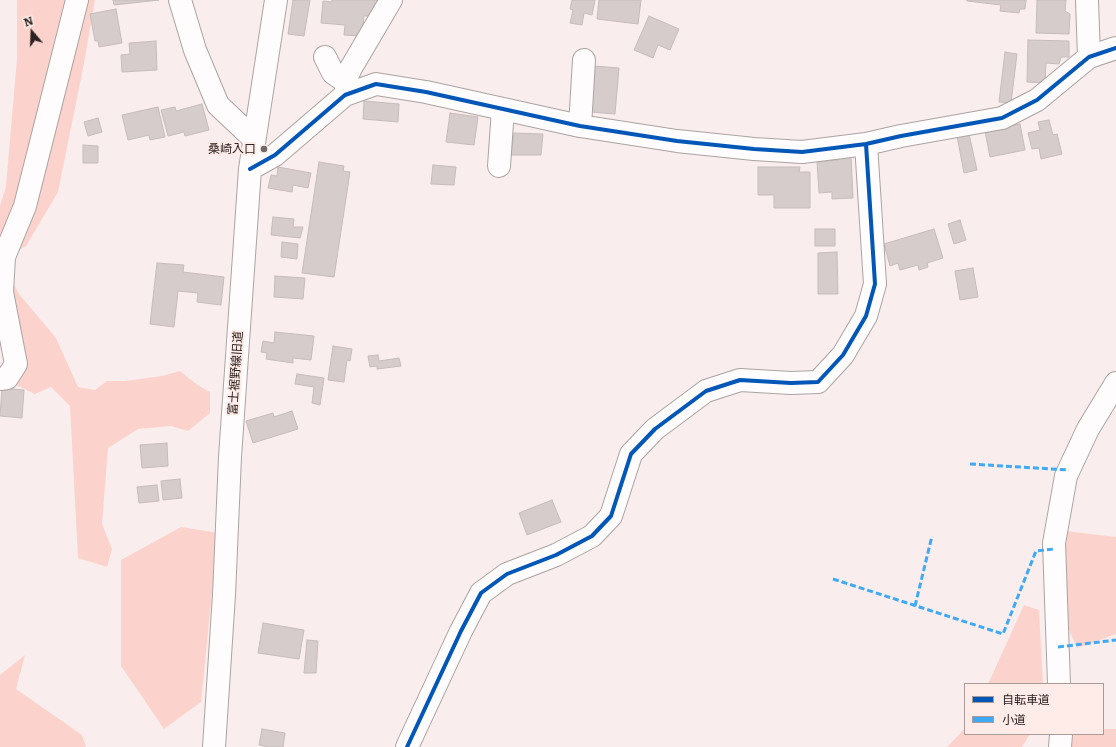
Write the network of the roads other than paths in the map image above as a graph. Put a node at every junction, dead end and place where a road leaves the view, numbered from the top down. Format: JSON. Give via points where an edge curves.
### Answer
{"nodes":[{"id":1,"x":77,"y":0,"type":"edge"},
{"id":2,"x":180,"y":0,"type":"edge"},
{"id":3,"x":276,"y":0,"type":"edge"},
{"id":4,"x":390,"y":0,"type":"edge"},
{"id":5,"x":1086,"y":0,"type":"edge"},
{"id":6,"x":1116,"y":48,"type":"edge"},
{"id":7,"x":325,"y":57,"type":"dead end"},
{"id":8,"x":1089,"y":57,"type":"junction"},
{"id":9,"x":584,"y":60,"type":"dead end"},
{"id":10,"x":346,"y":87,"type":"junction"},
{"id":11,"x":503,"y":109,"type":"junction"},
{"id":12,"x":580,"y":126,"type":"junction"},
{"id":13,"x":254,"y":139,"type":"junction"},
{"id":14,"x":866,"y":144,"type":"junction"},
{"id":15,"x":499,"y":166,"type":"dead end"},
{"id":16,"x":250,"y":169,"type":"junction"},
{"id":17,"x":0,"y":379,"type":"edge"},
{"id":18,"x":1116,"y":383,"type":"edge"},
{"id":19,"x":1059,"y":683,"type":"edge"},
{"id":20,"x":1061,"y":735,"type":"edge"},
{"id":21,"x":214,"y":747,"type":"edge"},
{"id":22,"x":407,"y":747,"type":"edge"},
{"id":23,"x":1060,"y":747,"type":"edge"}],
"edges":[{"from":1,"to":17,"type":"street","via":[[25,206],[4,257],[2,292],[16,364],[7,378]]},
{"from":2,"to":13,"type":"street","via":[[195,50],[218,105]]},
{"from":3,"to":13,"type":"street","name":"富士裾野線旧道"},
{"from":4,"to":10,"type":"street","via":[[351,68]]},
{"from":5,"to":8,"type":"street"},
{"from":6,"to":8,"type":"street"},
{"from":7,"to":10,"type":"street","via":[[332,73]]},
{"from":8,"to":14,"type":"street","via":[[1037,100],[1002,118]]},
{"from":9,"to":12,"type":"street"},
{"from":10,"to":11,"type":"street","via":[[376,84]]},
{"from":10,"to":16,"type":"street","via":[[344,95],[276,155]]},
{"from":11,"to":12,"type":"street"},
{"from":11,"to":15,"type":"street"},
{"from":12,"to":14,"type":"street","via":[[677,141],[754,149],[802,152]]},
{"from":13,"to":16,"type":"street","name":"富士裾野線旧道"},
{"from":14,"to":22,"type":"street","via":[[875,284],[866,316],[843,355],[818,382],[740,380],[706,391],[655,429],[631,454],[611,516],[592,536],[556,555],[506,574],[481,593]]},
{"from":16,"to":21,"type":"street","name":"富士裾野線旧道","via":[[230,457]]},
{"from":18,"to":19,"type":"street","via":[[1088,429],[1066,476],[1054,543]]},
{"from":20,"to":23,"type":"street"}]}
